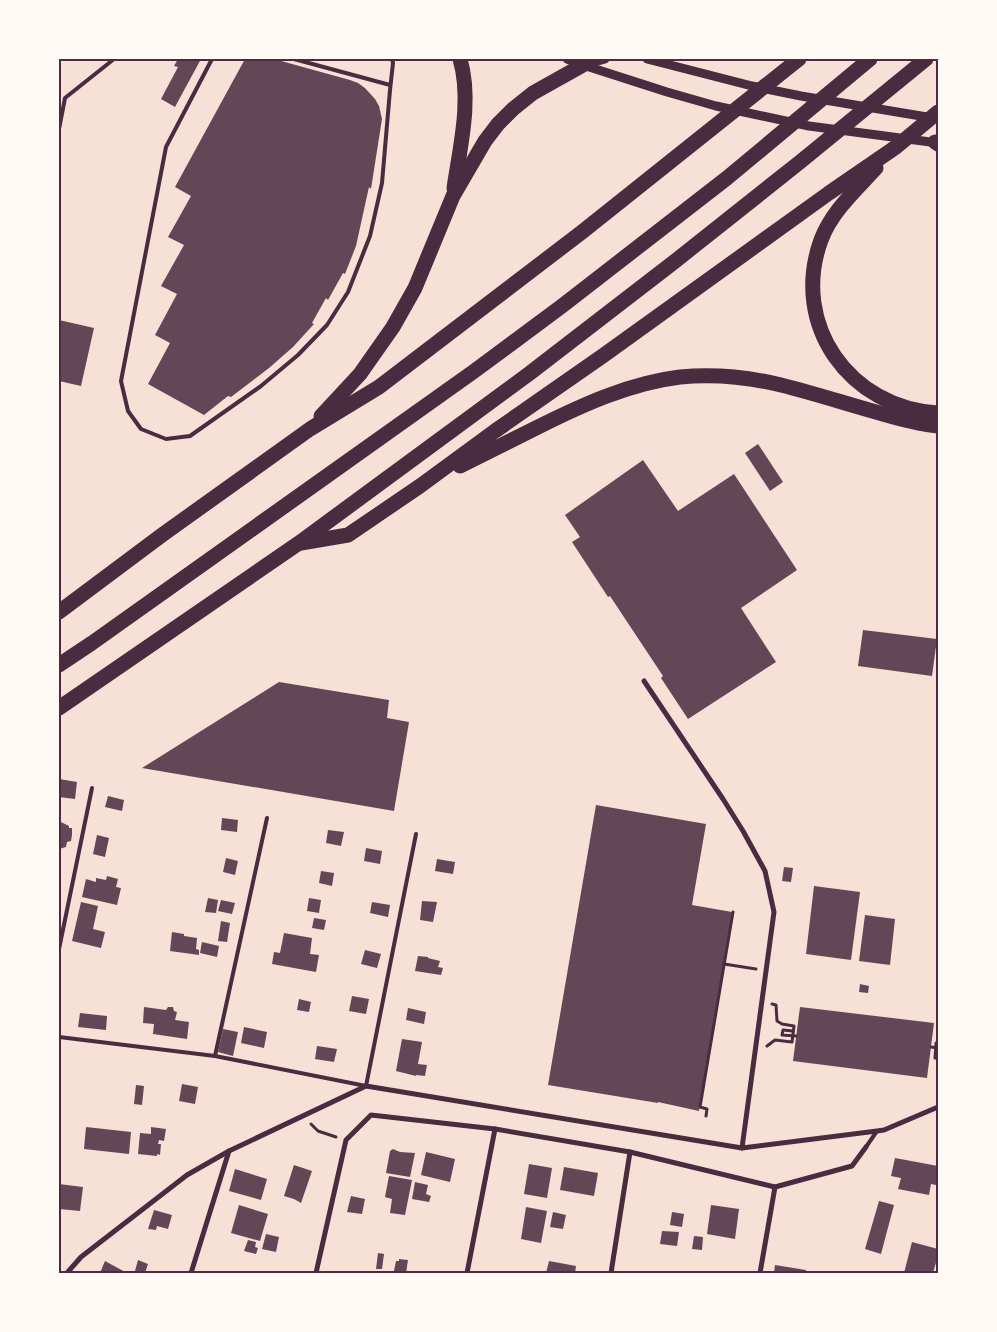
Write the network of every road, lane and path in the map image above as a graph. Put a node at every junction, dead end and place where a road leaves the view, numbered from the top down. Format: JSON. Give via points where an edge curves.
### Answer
{"nodes":[{"id":1,"x":114,"y":59,"type":"edge"},
{"id":2,"x":212,"y":59,"type":"edge"},
{"id":3,"x":294,"y":59,"type":"edge"},
{"id":4,"x":392,"y":59,"type":"edge"},
{"id":5,"x":460,"y":59,"type":"edge"},
{"id":6,"x":567,"y":59,"type":"edge"},
{"id":7,"x":605,"y":59,"type":"edge"},
{"id":8,"x":647,"y":59,"type":"edge"},
{"id":9,"x":799,"y":59,"type":"edge"},
{"id":10,"x":870,"y":59,"type":"edge"},
{"id":11,"x":926,"y":59,"type":"edge"},
{"id":12,"x":583,"y":65,"type":"junction"},
{"id":13,"x":390,"y":85,"type":"junction"},
{"id":14,"x":938,"y":112,"type":"edge"},
{"id":15,"x":938,"y":118,"type":"edge"},
{"id":16,"x":59,"y":129,"type":"edge"},
{"id":17,"x":937,"y":143,"type":"edge"},
{"id":18,"x":896,"y":147,"type":"junction"},
{"id":19,"x":453,"y":196,"type":"junction"},
{"id":20,"x":934,"y":419,"type":"edge"},
{"id":21,"x":310,"y":429,"type":"junction"},
{"id":22,"x":420,"y":486,"type":"junction"},
{"id":23,"x":299,"y":543,"type":"junction"},
{"id":24,"x":59,"y":612,"type":"edge"},
{"id":25,"x":59,"y":665,"type":"edge"},
{"id":26,"x":644,"y":681,"type":"dead end"},
{"id":27,"x":59,"y":708,"type":"edge"},
{"id":28,"x":92,"y":788,"type":"dead end"},
{"id":29,"x":267,"y":818,"type":"dead end"},
{"id":30,"x":416,"y":834,"type":"dead end"},
{"id":31,"x":733,"y":912,"type":"dead end"},
{"id":32,"x":59,"y":949,"type":"edge"},
{"id":33,"x":724,"y":964,"type":"junction"},
{"id":34,"x":766,"y":971,"type":"junction"},
{"id":35,"x":777,"y":1021,"type":"dead end"},
{"id":36,"x":793,"y":1031,"type":"junction"},
{"id":37,"x":796,"y":1036,"type":"dead end"},
{"id":38,"x":59,"y":1037,"type":"edge"},
{"id":39,"x":775,"y":1040,"type":"dead end"},
{"id":40,"x":938,"y":1044,"type":"edge"},
{"id":41,"x":931,"y":1047,"type":"dead end"},
{"id":42,"x":938,"y":1048,"type":"edge"},
{"id":43,"x":937,"y":1053,"type":"edge"},
{"id":44,"x":215,"y":1056,"type":"junction"},
{"id":45,"x":938,"y":1058,"type":"edge"},
{"id":46,"x":366,"y":1086,"type":"junction"},
{"id":47,"x":938,"y":1107,"type":"edge"},
{"id":48,"x":304,"y":1116,"type":"junction"},
{"id":49,"x":706,"y":1116,"type":"dead end"},
{"id":50,"x":495,"y":1129,"type":"junction"},
{"id":51,"x":877,"y":1131,"type":"junction"},
{"id":52,"x":346,"y":1140,"type":"junction"},
{"id":53,"x":866,"y":1147,"type":"joint"},
{"id":54,"x":742,"y":1148,"type":"junction"},
{"id":55,"x":229,"y":1151,"type":"junction"},
{"id":56,"x":630,"y":1152,"type":"junction"},
{"id":57,"x":775,"y":1187,"type":"junction"},
{"id":58,"x":67,"y":1273,"type":"edge"},
{"id":59,"x":191,"y":1273,"type":"edge"},
{"id":60,"x":316,"y":1273,"type":"edge"},
{"id":61,"x":467,"y":1273,"type":"edge"},
{"id":62,"x":611,"y":1273,"type":"edge"},
{"id":63,"x":760,"y":1273,"type":"edge"}],
"edges":[{"from":1,"to":16,"type":"lane","via":[[65,98]]},
{"from":2,"to":13,"type":"lane","via":[[166,147],[121,382],[128,410],[141,429],[166,439],[190,436],[261,386],[327,325],[343,301],[370,236],[382,183]]},
{"from":3,"to":13,"type":"lane"},
{"from":4,"to":13,"type":"lane"},
{"from":5,"to":19,"type":"highway","via":[[466,96]]},
{"from":6,"to":12,"type":"street"},
{"from":7,"to":12,"type":"street"},
{"from":8,"to":15,"type":"street","via":[[801,96]]},
{"from":9,"to":21,"type":"highway","via":[[380,387]]},
{"from":10,"to":25,"type":"highway","via":[[727,178],[562,306]]},
{"from":11,"to":23,"type":"highway","via":[[674,262]]},
{"from":12,"to":17,"type":"street","via":[[716,106],[809,126]]},
{"from":12,"to":19,"type":"highway","via":[[533,93],[498,124]]},
{"from":14,"to":18,"type":"highway"},
{"from":18,"to":20,"type":"highway","via":[[830,222],[814,267],[814,304],[825,340],[850,376],[884,400]]},
{"from":18,"to":22,"type":"highway"},
{"from":19,"to":21,"type":"highway","via":[[415,288],[393,328],[360,374]]},
{"from":20,"to":22,"type":"highway","via":[[904,420],[755,380],[680,377],[659,380],[592,402]]},
{"from":21,"to":24,"type":"highway"},
{"from":22,"to":23,"type":"highway","via":[[348,535]]},
{"from":23,"to":27,"type":"highway"},
{"from":26,"to":34,"type":"street","via":[[723,799],[765,871],[774,912]]},
{"from":28,"to":32,"type":"lane"},
{"from":29,"to":44,"type":"lane"},
{"from":30,"to":46,"type":"lane"},
{"from":31,"to":33,"type":"path"},
{"from":33,"to":34,"type":"path"},
{"from":33,"to":49,"type":"path","via":[[700,1107],[707,1109]]},
{"from":34,"to":54,"type":"street"},
{"from":35,"to":36,"type":"path","via":[[794,1026]]},
{"from":36,"to":37,"type":"path","via":[[783,1030],[782,1035]]},
{"from":36,"to":39,"type":"path","via":[[792,1042]]},
{"from":38,"to":44,"type":"lane"},
{"from":40,"to":43,"type":"path"},
{"from":41,"to":42,"type":"path"},
{"from":43,"to":45,"type":"path","via":[[935,1058]]},
{"from":44,"to":46,"type":"lane"},
{"from":46,"to":48,"type":"street"},
{"from":46,"to":54,"type":"street"},
{"from":47,"to":51,"type":"street"},
{"from":48,"to":52,"type":"path","via":[[318,1131]]},
{"from":48,"to":55,"type":"street"},
{"from":50,"to":52,"type":"street","via":[[371,1115]]},
{"from":50,"to":56,"type":"street"},
{"from":50,"to":61,"type":"street"},
{"from":51,"to":53,"type":"lane"},
{"from":51,"to":54,"type":"street"},
{"from":52,"to":60,"type":"street"},
{"from":53,"to":57,"type":"street","via":[[852,1166]]},
{"from":55,"to":58,"type":"street","via":[[186,1174],[81,1257]]},
{"from":55,"to":59,"type":"street"},
{"from":56,"to":57,"type":"street"},
{"from":56,"to":62,"type":"street"},
{"from":57,"to":63,"type":"street"}]}
